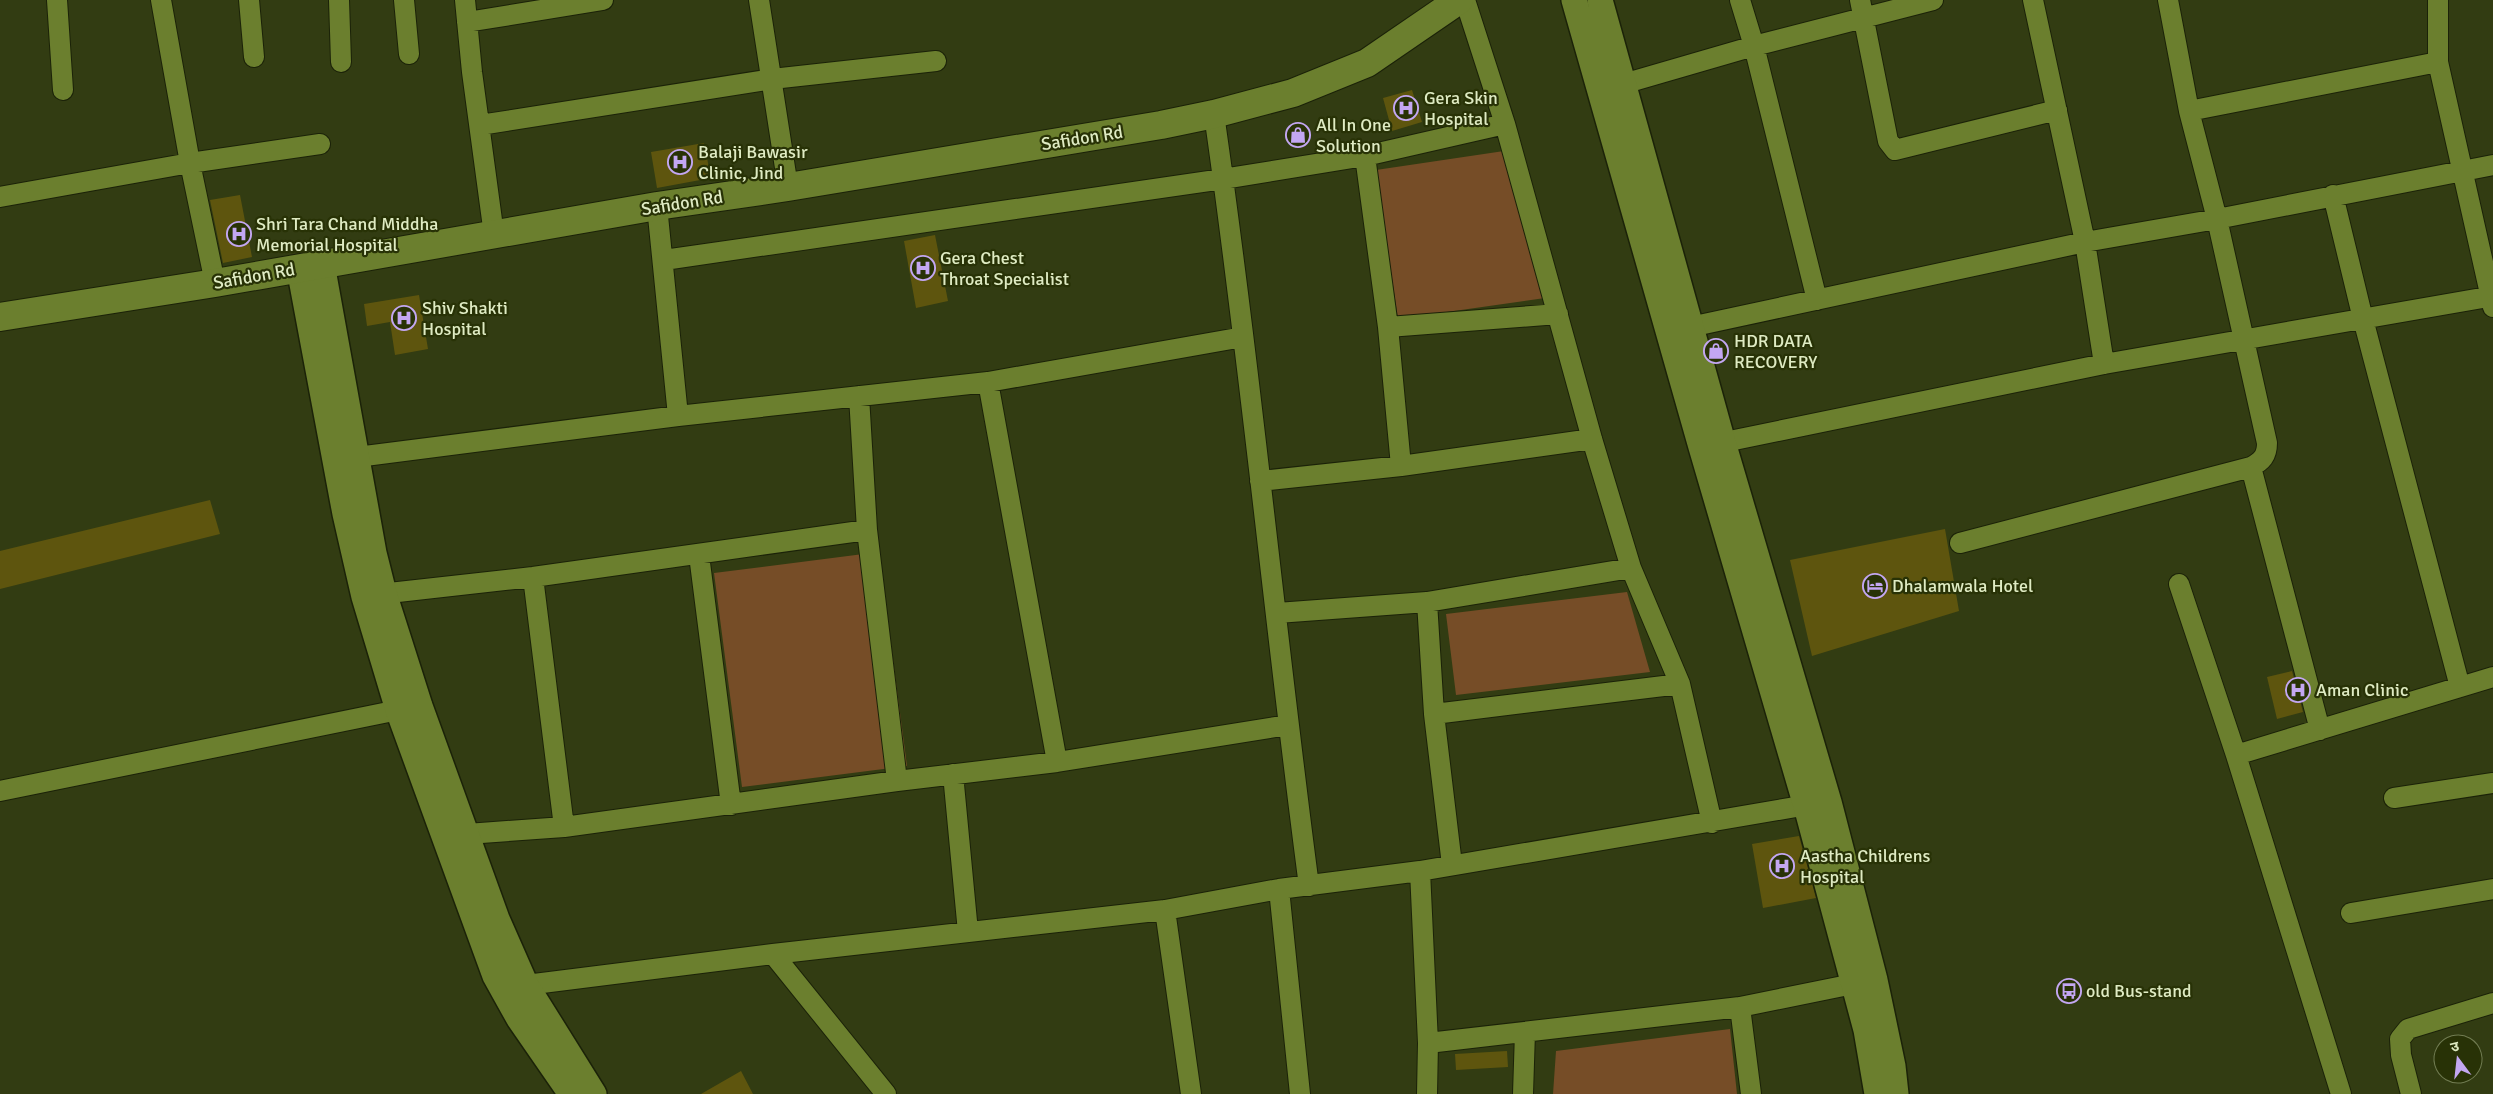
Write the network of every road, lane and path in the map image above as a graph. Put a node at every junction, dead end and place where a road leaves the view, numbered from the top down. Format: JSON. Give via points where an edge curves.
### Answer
{"nodes":[{"id":1,"x":57,"y":0,"type":"edge"},
{"id":2,"x":161,"y":0,"type":"edge"},
{"id":3,"x":249,"y":0,"type":"edge"},
{"id":4,"x":339,"y":0,"type":"edge"},
{"id":5,"x":404,"y":0,"type":"edge"},
{"id":6,"x":465,"y":0,"type":"edge"},
{"id":7,"x":603,"y":0,"type":"edge"},
{"id":8,"x":759,"y":0,"type":"edge"},
{"id":9,"x":1459,"y":0,"type":"edge"},
{"id":10,"x":1465,"y":0,"type":"edge"},
{"id":11,"x":1574,"y":0,"type":"edge"},
{"id":12,"x":1600,"y":0,"type":"edge"},
{"id":13,"x":1740,"y":0,"type":"edge"},
{"id":14,"x":1933,"y":0,"type":"edge"},
{"id":15,"x":2033,"y":0,"type":"edge"},
{"id":16,"x":2168,"y":0,"type":"edge"},
{"id":17,"x":2438,"y":0,"type":"edge"},
{"id":18,"x":1861,"y":8,"type":"edge"},
{"id":19,"x":467,"y":22,"type":"junction"},
{"id":20,"x":1754,"y":46,"type":"junction"},
{"id":21,"x":409,"y":54,"type":"dead end"},
{"id":22,"x":254,"y":57,"type":"dead end"},
{"id":23,"x":936,"y":61,"type":"dead end"},
{"id":24,"x":341,"y":62,"type":"dead end"},
{"id":25,"x":2438,"y":62,"type":"junction"},
{"id":26,"x":772,"y":79,"type":"junction"},
{"id":27,"x":1623,"y":84,"type":"junction"},
{"id":28,"x":63,"y":90,"type":"dead end"},
{"id":29,"x":2057,"y":110,"type":"junction"},
{"id":30,"x":2189,"y":111,"type":"junction"},
{"id":31,"x":1214,"y":114,"type":"junction"},
{"id":32,"x":1506,"y":124,"type":"junction"},
{"id":33,"x":480,"y":125,"type":"junction"},
{"id":34,"x":320,"y":144,"type":"dead end"},
{"id":35,"x":1365,"y":156,"type":"junction"},
{"id":36,"x":190,"y":163,"type":"junction"},
{"id":37,"x":2493,"y":165,"type":"edge"},
{"id":38,"x":2462,"y":170,"type":"junction"},
{"id":39,"x":1223,"y":179,"type":"junction"},
{"id":40,"x":788,"y":187,"type":"junction"},
{"id":41,"x":2334,"y":195,"type":"junction"},
{"id":42,"x":0,"y":197,"type":"edge"},
{"id":43,"x":657,"y":206,"type":"junction"},
{"id":44,"x":2216,"y":220,"type":"junction"},
{"id":45,"x":494,"y":235,"type":"junction"},
{"id":46,"x":2085,"y":242,"type":"junction"},
{"id":47,"x":664,"y":260,"type":"junction"},
{"id":48,"x":310,"y":266,"type":"junction"},
{"id":49,"x":215,"y":283,"type":"junction"},
{"id":50,"x":1817,"y":300,"type":"junction"},
{"id":51,"x":2492,"y":300,"type":"edge"},
{"id":52,"x":1558,"y":314,"type":"junction"},
{"id":53,"x":0,"y":318,"type":"edge"},
{"id":54,"x":2363,"y":319,"type":"junction"},
{"id":55,"x":1690,"y":326,"type":"junction"},
{"id":56,"x":1388,"y":328,"type":"junction"},
{"id":57,"x":1243,"y":338,"type":"junction"},
{"id":58,"x":2245,"y":339,"type":"junction"},
{"id":59,"x":2104,"y":364,"type":"junction"},
{"id":60,"x":988,"y":382,"type":"junction"},
{"id":61,"x":860,"y":396,"type":"junction"},
{"id":62,"x":678,"y":416,"type":"junction"},
{"id":63,"x":1592,"y":439,"type":"junction"},
{"id":64,"x":1712,"y":445,"type":"junction"},
{"id":65,"x":357,"y":457,"type":"junction"},
{"id":66,"x":1401,"y":466,"type":"junction"},
{"id":67,"x":2251,"y":466,"type":"junction"},
{"id":68,"x":1260,"y":481,"type":"junction"},
{"id":69,"x":867,"y":530,"type":"junction"},
{"id":70,"x":1960,"y":542,"type":"dead end"},
{"id":71,"x":700,"y":555,"type":"junction"},
{"id":72,"x":1631,"y":568,"type":"junction"},
{"id":73,"x":533,"y":577,"type":"junction"},
{"id":74,"x":2179,"y":584,"type":"dead end"},
{"id":75,"x":374,"y":595,"type":"junction"},
{"id":76,"x":1427,"y":602,"type":"junction"},
{"id":77,"x":1277,"y":613,"type":"junction"},
{"id":78,"x":2493,"y":678,"type":"edge"},
{"id":79,"x":1680,"y":684,"type":"junction"},
{"id":80,"x":2460,"y":687,"type":"junction"},
{"id":81,"x":409,"y":708,"type":"junction"},
{"id":82,"x":1434,"y":714,"type":"junction"},
{"id":83,"x":1288,"y":725,"type":"junction"},
{"id":84,"x":2320,"y":730,"type":"junction"},
{"id":85,"x":2236,"y":755,"type":"junction"},
{"id":86,"x":1056,"y":762,"type":"junction"},
{"id":87,"x":953,"y":774,"type":"junction"},
{"id":88,"x":897,"y":781,"type":"junction"},
{"id":89,"x":2493,"y":783,"type":"edge"},
{"id":90,"x":0,"y":792,"type":"edge"},
{"id":91,"x":2394,"y":798,"type":"dead end"},
{"id":92,"x":1818,"y":804,"type":"junction"},
{"id":93,"x":730,"y":805,"type":"junction"},
{"id":94,"x":1712,"y":823,"type":"junction"},
{"id":95,"x":564,"y":827,"type":"junction"},
{"id":96,"x":467,"y":834,"type":"junction"},
{"id":97,"x":1452,"y":864,"type":"junction"},
{"id":98,"x":1420,"y":871,"type":"junction"},
{"id":99,"x":1309,"y":886,"type":"junction"},
{"id":100,"x":1279,"y":889,"type":"junction"},
{"id":101,"x":2493,"y":889,"type":"edge"},
{"id":102,"x":1165,"y":910,"type":"junction"},
{"id":103,"x":2352,"y":914,"type":"dead end"},
{"id":104,"x":968,"y":932,"type":"junction"},
{"id":105,"x":773,"y":954,"type":"junction"},
{"id":106,"x":1865,"y":982,"type":"junction"},
{"id":107,"x":515,"y":990,"type":"junction"},
{"id":108,"x":2493,"y":1003,"type":"edge"},
{"id":109,"x":1740,"y":1007,"type":"junction"},
{"id":110,"x":1525,"y":1032,"type":"junction"},
{"id":111,"x":1428,"y":1043,"type":"junction"},
{"id":112,"x":571,"y":1094,"type":"edge"},
{"id":113,"x":594,"y":1094,"type":"edge"},
{"id":114,"x":886,"y":1094,"type":"edge"},
{"id":115,"x":1191,"y":1094,"type":"edge"},
{"id":116,"x":1300,"y":1094,"type":"edge"},
{"id":117,"x":1426,"y":1094,"type":"edge"},
{"id":118,"x":1523,"y":1094,"type":"edge"},
{"id":119,"x":1750,"y":1094,"type":"edge"},
{"id":120,"x":1877,"y":1094,"type":"edge"},
{"id":121,"x":1896,"y":1094,"type":"edge"},
{"id":122,"x":2341,"y":1094,"type":"edge"},
{"id":123,"x":2411,"y":1094,"type":"edge"}],
"edges":[{"from":1,"to":28,"type":"street"},
{"from":2,"to":36,"type":"street"},
{"from":3,"to":22,"type":"street"},
{"from":4,"to":24,"type":"street"},
{"from":5,"to":21,"type":"street"},
{"from":6,"to":19,"type":"street"},
{"from":7,"to":19,"type":"street"},
{"from":8,"to":26,"type":"street"},
{"from":9,"to":31,"type":"main road","name":"Safidon Rd","via":[[1367,63],[1293,93]]},
{"from":10,"to":32,"type":"street"},
{"from":11,"to":64,"type":"street"},
{"from":12,"to":27,"type":"street"},
{"from":13,"to":20,"type":"street"},
{"from":14,"to":18,"type":"street"},
{"from":15,"to":29,"type":"street"},
{"from":16,"to":30,"type":"street"},
{"from":17,"to":25,"type":"street"},
{"from":18,"to":20,"type":"street"},
{"from":18,"to":29,"type":"street","via":[[1884,123],[1890,147],[1895,150]]},
{"from":19,"to":33,"type":"street"},
{"from":20,"to":27,"type":"street"},
{"from":20,"to":50,"type":"street"},
{"from":23,"to":26,"type":"street"},
{"from":25,"to":30,"type":"street"},
{"from":25,"to":38,"type":"street"},
{"from":26,"to":33,"type":"street"},
{"from":26,"to":40,"type":"street"},
{"from":27,"to":55,"type":"street"},
{"from":29,"to":46,"type":"street"},
{"from":30,"to":44,"type":"street"},
{"from":31,"to":39,"type":"street"},
{"from":31,"to":40,"type":"main road","name":"Safidon Rd","via":[[1161,126]]},
{"from":32,"to":35,"type":"street"},
{"from":32,"to":52,"type":"street"},
{"from":33,"to":45,"type":"street"},
{"from":34,"to":36,"type":"street"},
{"from":35,"to":39,"type":"street"},
{"from":35,"to":56,"type":"street"},
{"from":36,"to":42,"type":"street"},
{"from":36,"to":49,"type":"street"},
{"from":37,"to":38,"type":"street"},
{"from":38,"to":41,"type":"street"},
{"from":38,"to":51,"type":"street"},
{"from":39,"to":47,"type":"street"},
{"from":39,"to":57,"type":"street"},
{"from":40,"to":43,"type":"main road","name":"Safidon Rd"},
{"from":41,"to":44,"type":"street"},
{"from":41,"to":54,"type":"street"},
{"from":43,"to":45,"type":"main road","name":"Safidon Rd"},
{"from":43,"to":47,"type":"street"},
{"from":44,"to":46,"type":"street"},
{"from":44,"to":58,"type":"street"},
{"from":45,"to":48,"type":"main road","name":"Safidon Rd"},
{"from":46,"to":50,"type":"street"},
{"from":46,"to":59,"type":"street"},
{"from":47,"to":62,"type":"street"},
{"from":48,"to":49,"type":"main road","name":"Safidon Rd"},
{"from":48,"to":65,"type":"street"},
{"from":48,"to":75,"type":"street","via":[[343,505]]},
{"from":49,"to":53,"type":"main road","name":"Safidon Rd"},
{"from":50,"to":55,"type":"street"},
{"from":51,"to":54,"type":"street"},
{"from":52,"to":56,"type":"street"},
{"from":52,"to":63,"type":"street"},
{"from":54,"to":58,"type":"street"},
{"from":54,"to":80,"type":"street"},
{"from":55,"to":64,"type":"street"},
{"from":56,"to":66,"type":"street"},
{"from":57,"to":60,"type":"street"},
{"from":57,"to":68,"type":"street"},
{"from":58,"to":59,"type":"street"},
{"from":58,"to":67,"type":"street","via":[[2267,443],[2267,453]]},
{"from":59,"to":64,"type":"street"},
{"from":60,"to":61,"type":"street"},
{"from":60,"to":86,"type":"street"},
{"from":61,"to":62,"type":"street"},
{"from":61,"to":69,"type":"street"},
{"from":62,"to":65,"type":"street"},
{"from":63,"to":66,"type":"street"},
{"from":63,"to":72,"type":"street"},
{"from":64,"to":92,"type":"street"},
{"from":65,"to":75,"type":"street","via":[[374,553]]},
{"from":66,"to":68,"type":"street"},
{"from":67,"to":70,"type":"street"},
{"from":67,"to":84,"type":"street"},
{"from":68,"to":77,"type":"street"},
{"from":69,"to":71,"type":"street"},
{"from":69,"to":88,"type":"street"},
{"from":71,"to":73,"type":"street"},
{"from":71,"to":93,"type":"street"},
{"from":72,"to":76,"type":"street"},
{"from":72,"to":79,"type":"street"},
{"from":73,"to":75,"type":"street"},
{"from":73,"to":95,"type":"street"},
{"from":74,"to":85,"type":"street"},
{"from":75,"to":81,"type":"street"},
{"from":76,"to":77,"type":"street"},
{"from":76,"to":82,"type":"street"},
{"from":77,"to":83,"type":"street"},
{"from":78,"to":80,"type":"street"},
{"from":79,"to":82,"type":"street"},
{"from":79,"to":94,"type":"street"},
{"from":80,"to":84,"type":"street"},
{"from":81,"to":90,"type":"street"},
{"from":81,"to":96,"type":"street"},
{"from":81,"to":107,"type":"street","via":[[495,976]]},
{"from":82,"to":97,"type":"street"},
{"from":83,"to":86,"type":"street"},
{"from":83,"to":99,"type":"street"},
{"from":84,"to":85,"type":"street"},
{"from":85,"to":122,"type":"street"},
{"from":86,"to":87,"type":"street"},
{"from":87,"to":88,"type":"street"},
{"from":87,"to":104,"type":"street"},
{"from":88,"to":93,"type":"street"},
{"from":89,"to":91,"type":"street"},
{"from":92,"to":94,"type":"street"},
{"from":92,"to":106,"type":"street"},
{"from":93,"to":95,"type":"street"},
{"from":94,"to":97,"type":"street"},
{"from":95,"to":96,"type":"street"},
{"from":96,"to":107,"type":"street","via":[[498,919]]},
{"from":97,"to":98,"type":"street"},
{"from":98,"to":99,"type":"street"},
{"from":98,"to":111,"type":"street"},
{"from":99,"to":100,"type":"street"},
{"from":100,"to":102,"type":"street"},
{"from":100,"to":116,"type":"street"},
{"from":101,"to":103,"type":"street"},
{"from":102,"to":104,"type":"street"},
{"from":102,"to":115,"type":"street"},
{"from":104,"to":105,"type":"street"},
{"from":105,"to":107,"type":"street"},
{"from":105,"to":114,"type":"street"},
{"from":106,"to":109,"type":"street"},
{"from":106,"to":120,"type":"street","via":[[1866,1030]]},
{"from":106,"to":121,"type":"street"},
{"from":107,"to":112,"type":"street"},
{"from":107,"to":113,"type":"street"},
{"from":108,"to":123,"type":"street","via":[[2408,1029],[2400,1039]]},
{"from":109,"to":110,"type":"street"},
{"from":109,"to":119,"type":"street"},
{"from":110,"to":111,"type":"street"},
{"from":110,"to":118,"type":"street"},
{"from":111,"to":117,"type":"street"}]}
